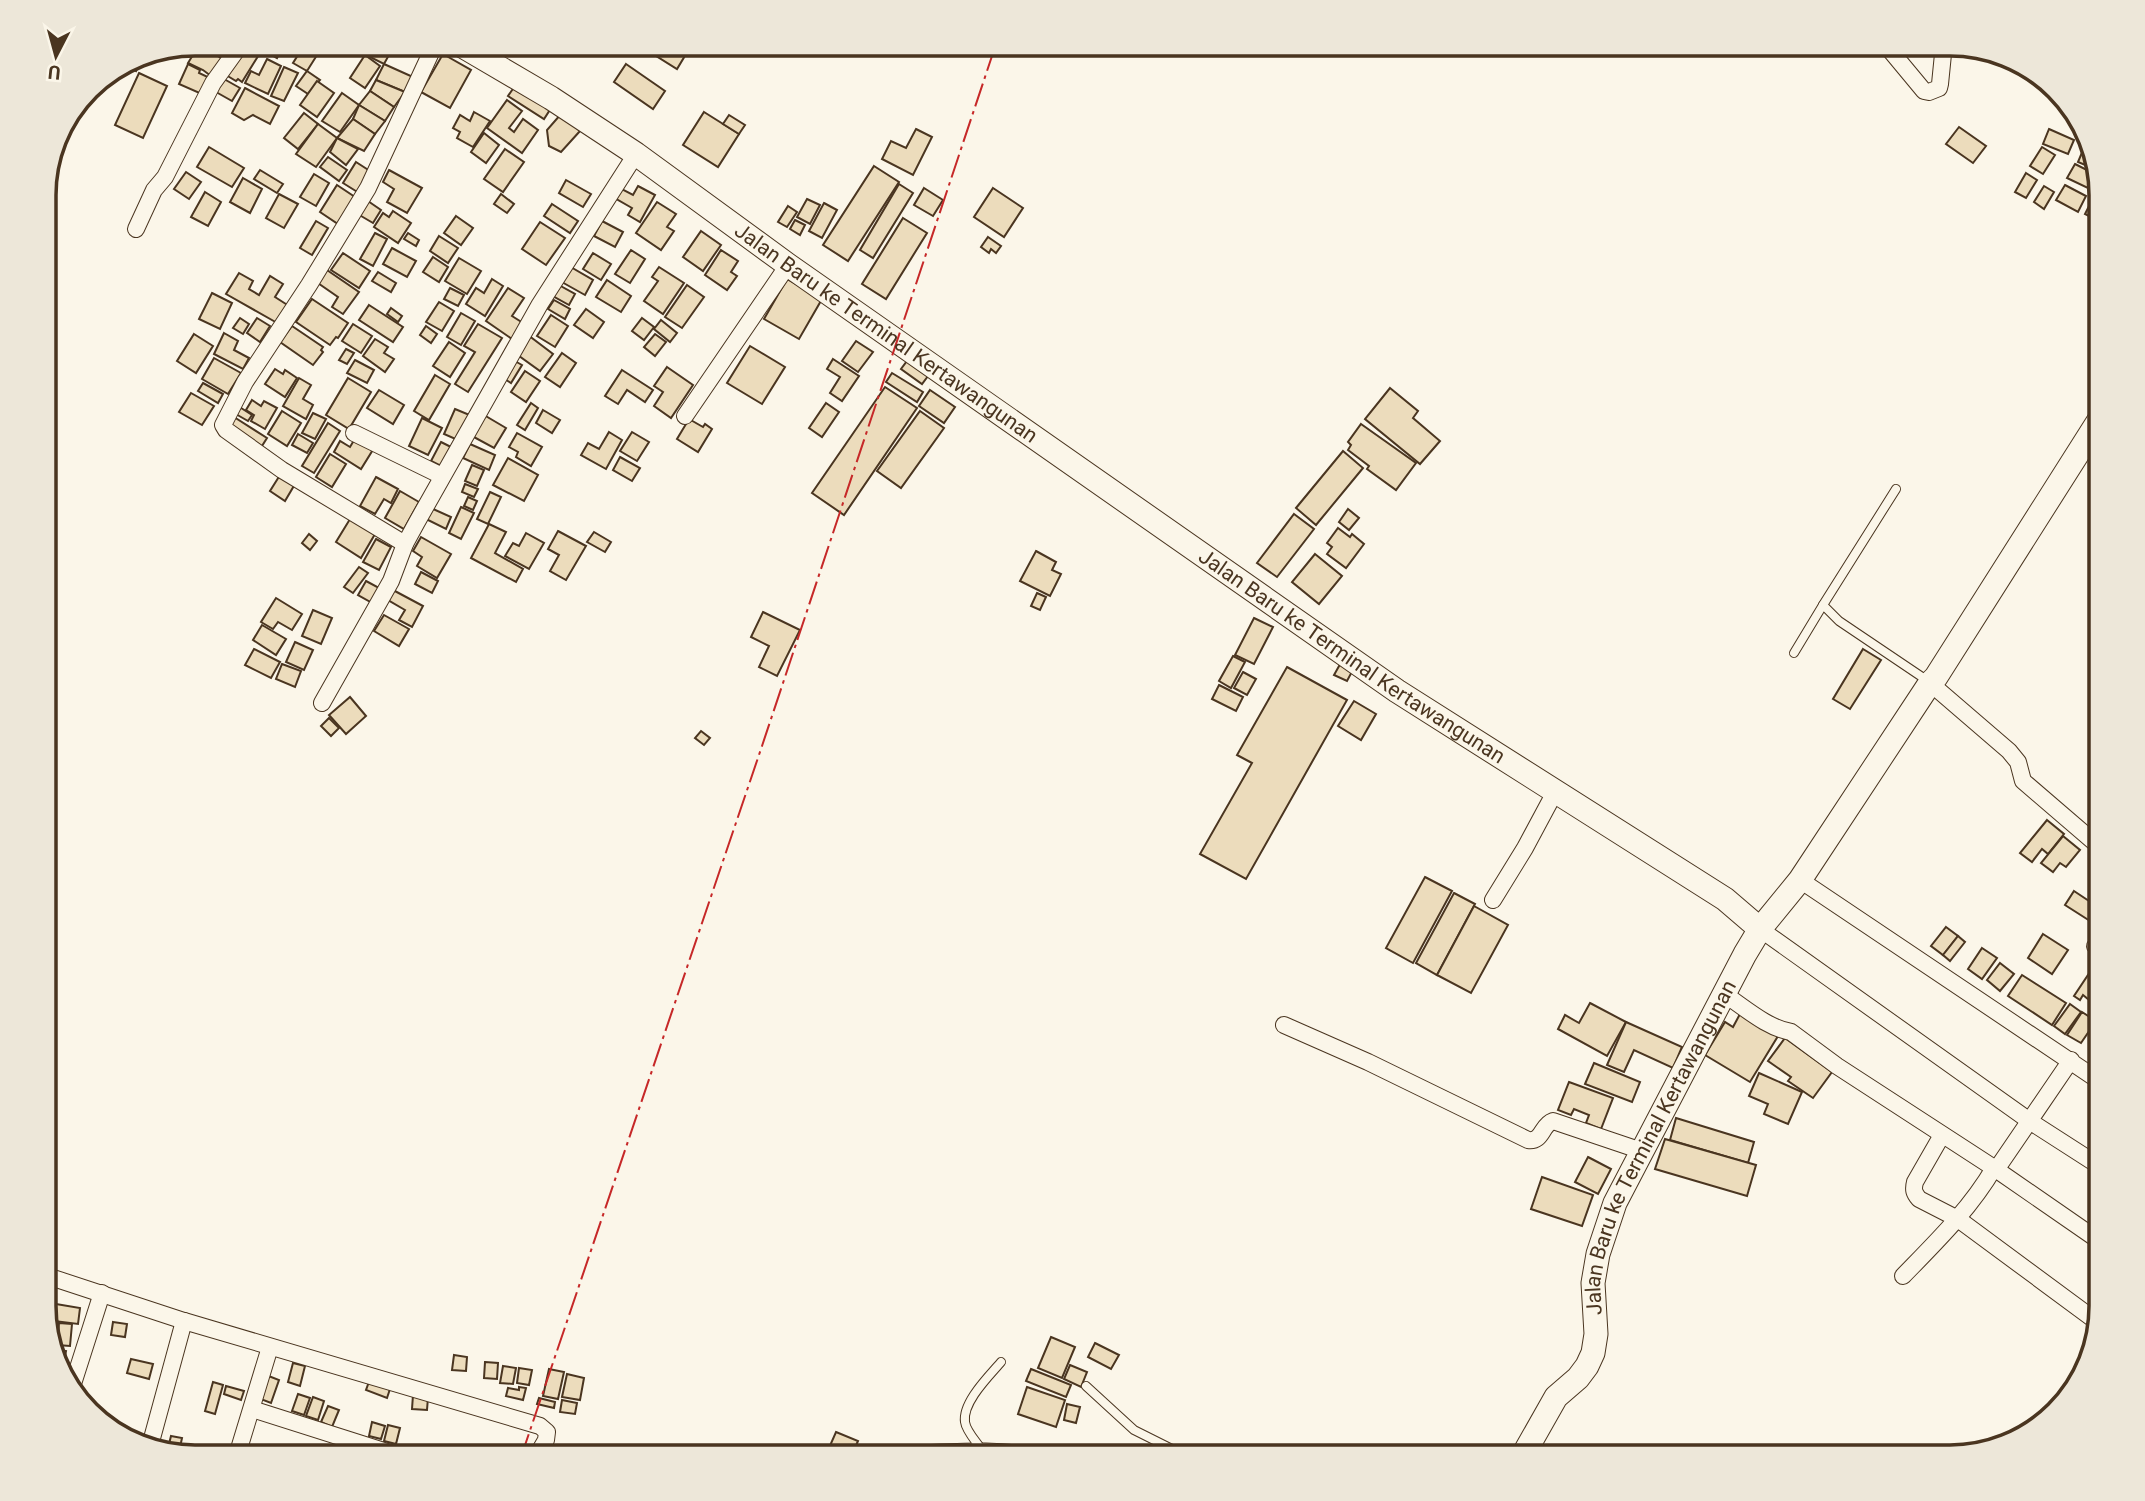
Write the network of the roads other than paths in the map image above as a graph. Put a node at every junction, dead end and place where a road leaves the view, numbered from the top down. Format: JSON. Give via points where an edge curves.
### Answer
{"nodes":[{"id":1,"x":232,"y":56,"type":"edge"},
{"id":2,"x":429,"y":56,"type":"edge"},
{"id":3,"x":479,"y":56,"type":"edge"},
{"id":4,"x":1895,"y":56,"type":"edge"},
{"id":5,"x":1943,"y":56,"type":"edge"},
{"id":6,"x":636,"y":155,"type":"junction"},
{"id":7,"x":136,"y":229,"type":"dead end"},
{"id":8,"x":788,"y":265,"type":"junction"},
{"id":9,"x":685,"y":416,"type":"dead end"},
{"id":10,"x":354,"y":433,"type":"dead end"},
{"id":11,"x":2089,"y":436,"type":"edge"},
{"id":12,"x":442,"y":476,"type":"junction"},
{"id":13,"x":1896,"y":489,"type":"dead end"},
{"id":14,"x":405,"y":544,"type":"junction"},
{"id":15,"x":1824,"y":605,"type":"junction"},
{"id":16,"x":1794,"y":653,"type":"dead end"},
{"id":17,"x":1930,"y":683,"type":"junction"},
{"id":18,"x":322,"y":703,"type":"dead end"},
{"id":19,"x":1555,"y":792,"type":"junction"},
{"id":20,"x":2089,"y":838,"type":"edge"},
{"id":21,"x":1800,"y":880,"type":"junction"},
{"id":22,"x":1493,"y":900,"type":"dead end"},
{"id":23,"x":1760,"y":929,"type":"junction"},
{"id":24,"x":1724,"y":994,"type":"junction"},
{"id":25,"x":1284,"y":1025,"type":"dead end"},
{"id":26,"x":2071,"y":1060,"type":"junction"},
{"id":27,"x":2089,"y":1073,"type":"edge"},
{"id":28,"x":2031,"y":1122,"type":"junction"},
{"id":29,"x":1942,"y":1135,"type":"junction"},
{"id":30,"x":1642,"y":1151,"type":"junction"},
{"id":31,"x":2089,"y":1159,"type":"edge"},
{"id":32,"x":1994,"y":1168,"type":"junction"},
{"id":33,"x":1958,"y":1219,"type":"junction"},
{"id":34,"x":2089,"y":1234,"type":"edge"},
{"id":35,"x":1903,"y":1276,"type":"dead end"},
{"id":36,"x":56,"y":1279,"type":"edge"},
{"id":37,"x":103,"y":1293,"type":"junction"},
{"id":38,"x":2088,"y":1315,"type":"edge"},
{"id":39,"x":184,"y":1321,"type":"junction"},
{"id":40,"x":270,"y":1347,"type":"junction"},
{"id":41,"x":1001,"y":1362,"type":"dead end"},
{"id":42,"x":75,"y":1377,"type":"edge"},
{"id":43,"x":1086,"y":1386,"type":"dead end"},
{"id":44,"x":251,"y":1409,"type":"junction"},
{"id":45,"x":152,"y":1438,"type":"edge"},
{"id":46,"x":240,"y":1445,"type":"edge"},
{"id":47,"x":365,"y":1445,"type":"edge"},
{"id":48,"x":542,"y":1445,"type":"edge"},
{"id":49,"x":978,"y":1445,"type":"edge"},
{"id":50,"x":1164,"y":1445,"type":"edge"},
{"id":51,"x":1528,"y":1445,"type":"edge"}],
"edges":[{"from":1,"to":7,"type":"street","via":[[213,83]]},
{"from":2,"to":14,"type":"street","via":[[368,188],[244,382],[223,425],[282,470]]},
{"from":3,"to":6,"type":"main road","name":"Jalan Baru ke Terminal Kertawangunan"},
{"from":4,"to":5,"type":"street","via":[[1929,92],[1939,88]]},
{"from":6,"to":8,"type":"main road","name":"Jalan Baru ke Terminal Kertawangunan"},
{"from":6,"to":12,"type":"street","via":[[540,304]]},
{"from":8,"to":9,"type":"street"},
{"from":8,"to":19,"type":"main road","name":"Jalan Baru ke Terminal Kertawangunan","via":[[1397,691]]},
{"from":10,"to":12,"type":"street"},
{"from":11,"to":17,"type":"main road"},
{"from":12,"to":14,"type":"street"},
{"from":13,"to":15,"type":"lane"},
{"from":14,"to":18,"type":"street","via":[[391,581]]},
{"from":15,"to":16,"type":"lane"},
{"from":15,"to":17,"type":"lane","via":[[1839,621]]},
{"from":17,"to":20,"type":"street","via":[[2009,751],[2018,762],[2023,781]]},
{"from":17,"to":21,"type":"main road"},
{"from":19,"to":22,"type":"street"},
{"from":19,"to":23,"type":"main road","name":"Jalan Baru ke Terminal Kertawangunan","via":[[1725,899]]},
{"from":21,"to":23,"type":"main road"},
{"from":21,"to":26,"type":"street"},
{"from":23,"to":24,"type":"main road","name":"Jalan Baru ke Terminal Kertawangunan"},
{"from":23,"to":28,"type":"street"},
{"from":24,"to":29,"type":"street","via":[[1768,1023],[1791,1032]]},
{"from":24,"to":30,"type":"main road","name":"Jalan Baru ke Terminal Kertawangunan"},
{"from":25,"to":30,"type":"street","via":[[1528,1140],[1539,1138],[1553,1121]]},
{"from":26,"to":27,"type":"street"},
{"from":26,"to":28,"type":"street"},
{"from":28,"to":31,"type":"street"},
{"from":28,"to":32,"type":"street"},
{"from":29,"to":32,"type":"street"},
{"from":29,"to":33,"type":"street","via":[[1913,1189],[1919,1199]]},
{"from":30,"to":51,"type":"main road","name":"Jalan Baru ke Terminal Kertawangunan","via":[[1615,1203],[1598,1254],[1593,1283],[1596,1334],[1587,1366],[1556,1397]]},
{"from":32,"to":33,"type":"street"},
{"from":32,"to":34,"type":"street"},
{"from":33,"to":35,"type":"street"},
{"from":33,"to":38,"type":"street"},
{"from":36,"to":37,"type":"street"},
{"from":37,"to":39,"type":"street"},
{"from":37,"to":42,"type":"street"},
{"from":39,"to":40,"type":"street"},
{"from":39,"to":45,"type":"street"},
{"from":40,"to":44,"type":"street"},
{"from":40,"to":48,"type":"street","via":[[540,1426],[547,1432]]},
{"from":41,"to":49,"type":"lane","via":[[975,1393],[965,1414]]},
{"from":43,"to":50,"type":"lane","via":[[1135,1430]]},
{"from":44,"to":46,"type":"street"},
{"from":44,"to":47,"type":"street"}]}
